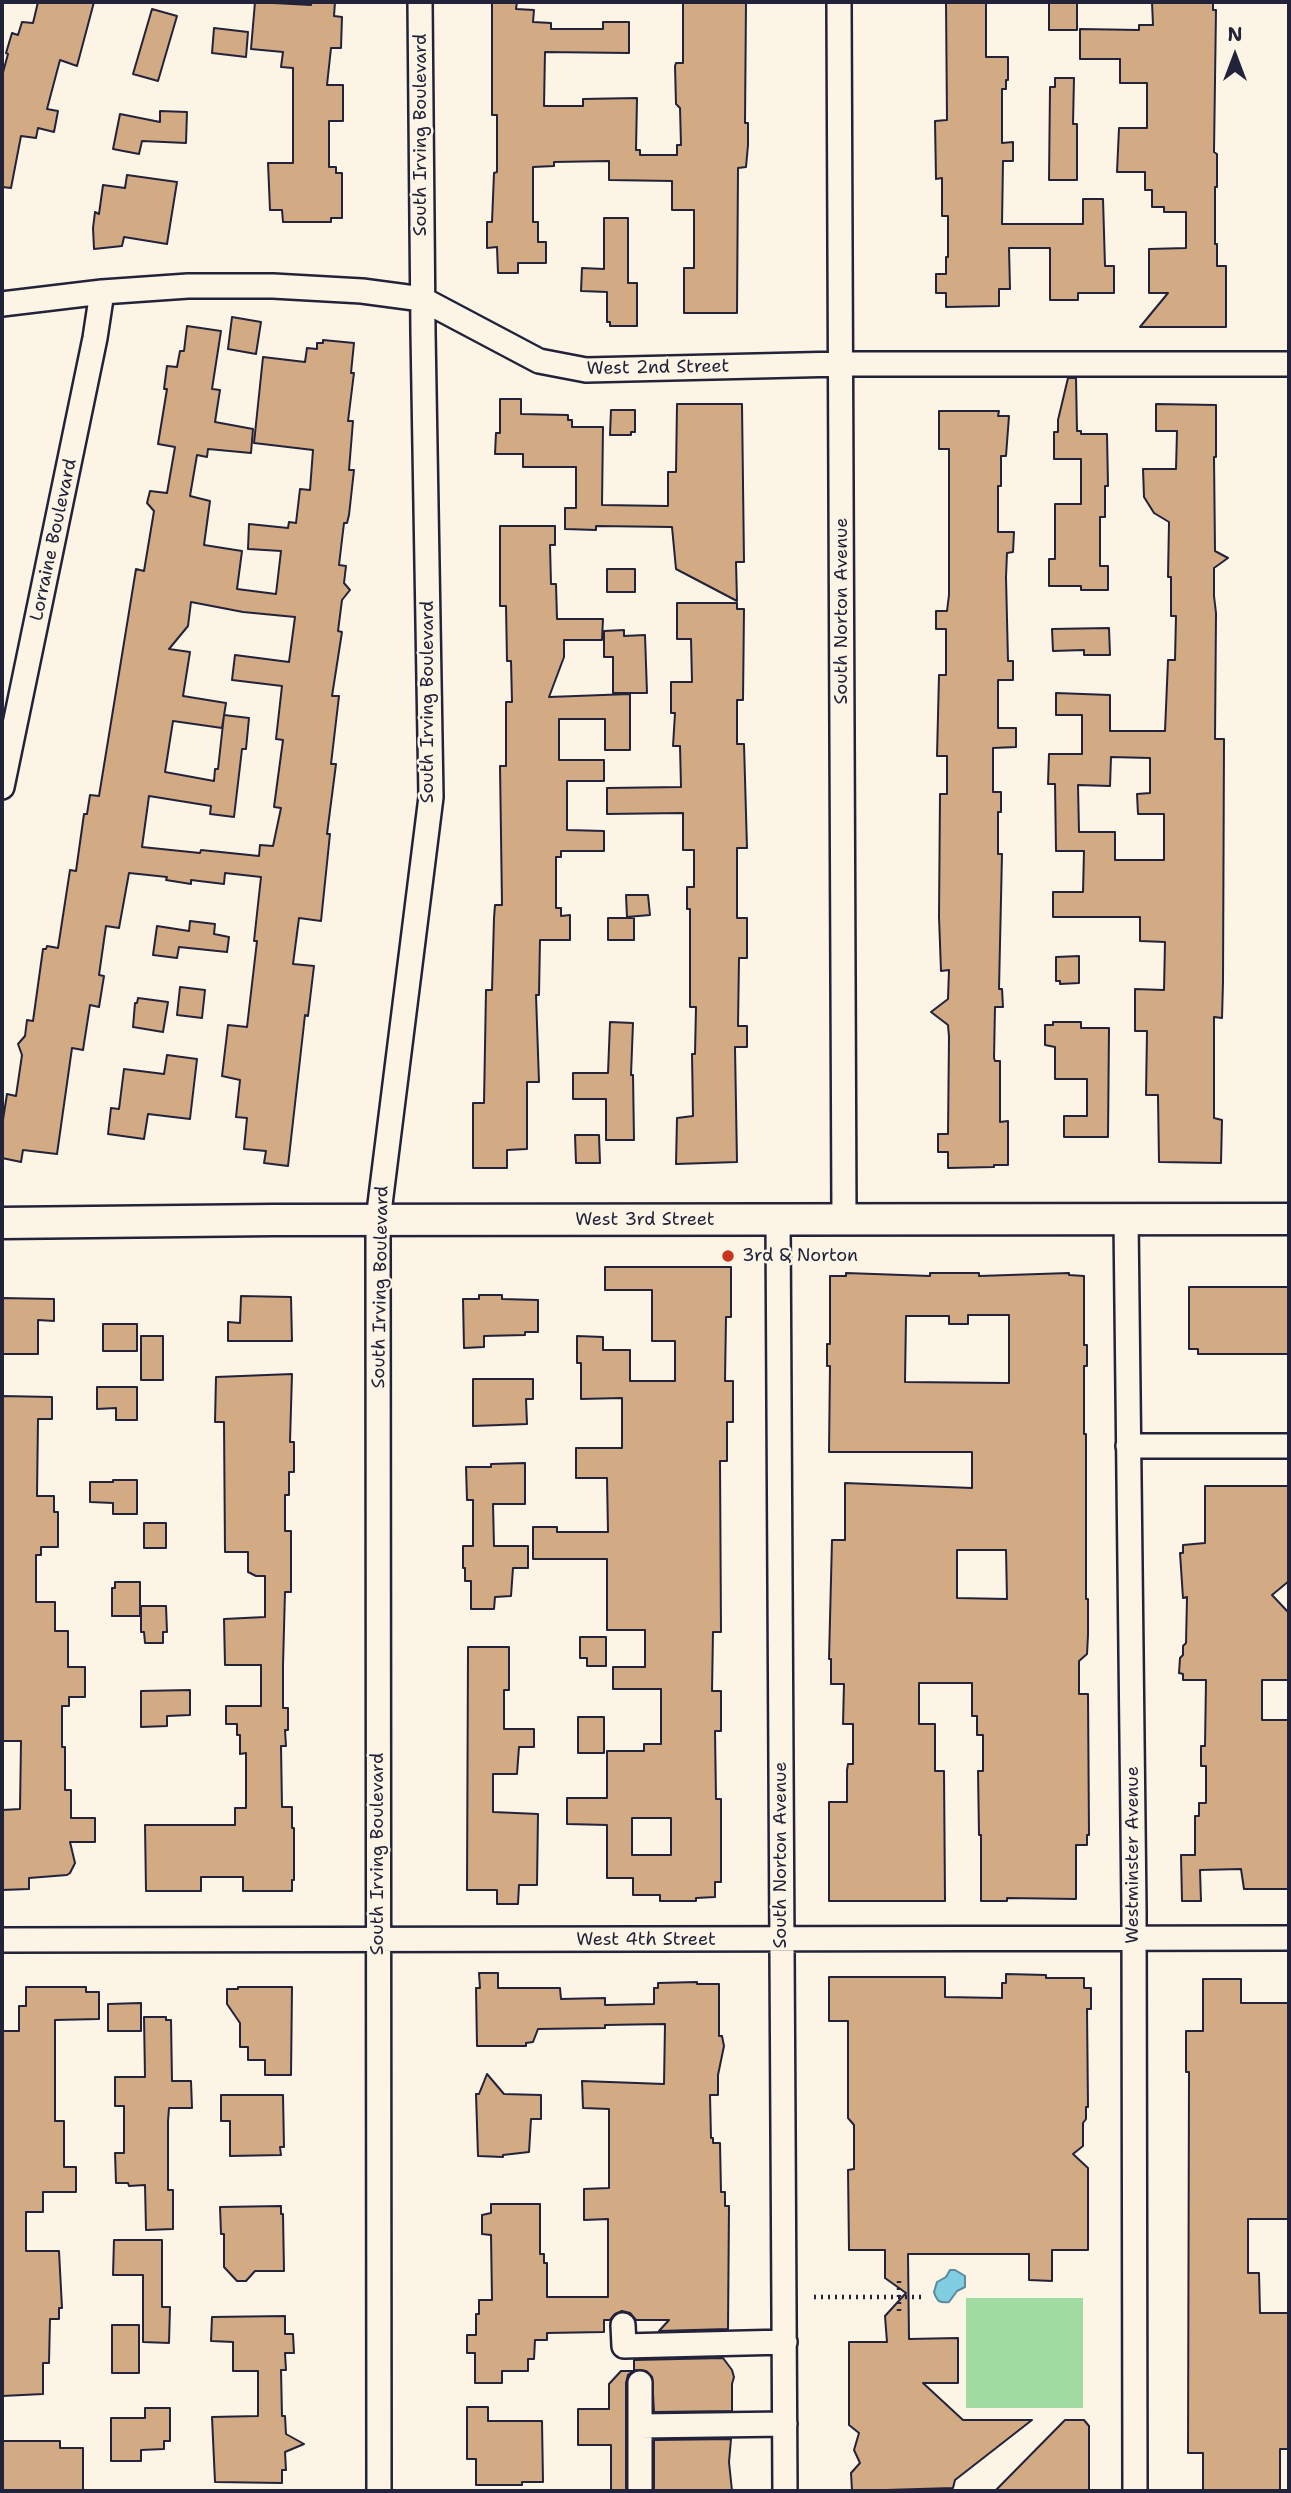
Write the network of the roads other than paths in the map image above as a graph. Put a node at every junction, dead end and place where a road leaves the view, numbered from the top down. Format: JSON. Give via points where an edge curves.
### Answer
{"nodes":[{"id":1,"x":420,"y":2,"type":"edge"},
{"id":2,"x":839,"y":2,"type":"edge"},
{"id":3,"x":102,"y":292,"type":"junction"},
{"id":4,"x":422,"y":299,"type":"junction"},
{"id":5,"x":2,"y":304,"type":"edge"},
{"id":6,"x":841,"y":364,"type":"junction"},
{"id":7,"x":1289,"y":364,"type":"edge"},
{"id":8,"x":2,"y":787,"type":"edge"},
{"id":9,"x":1126,"y":1219,"type":"junction"},
{"id":10,"x":1289,"y":1219,"type":"edge"},
{"id":11,"x":378,"y":1220,"type":"junction"},
{"id":12,"x":778,"y":1220,"type":"junction"},
{"id":13,"x":844,"y":1220,"type":"junction"},
{"id":14,"x":2,"y":1223,"type":"edge"},
{"id":15,"x":1128,"y":1446,"type":"junction"},
{"id":16,"x":1289,"y":1446,"type":"edge"},
{"id":17,"x":1289,"y":1938,"type":"edge"},
{"id":18,"x":780,"y":1939,"type":"junction"},
{"id":19,"x":2,"y":1940,"type":"edge"},
{"id":20,"x":1134,"y":1940,"type":"junction"},
{"id":21,"x":378,"y":1941,"type":"junction"},
{"id":22,"x":623,"y":2325,"type":"dead end"},
{"id":23,"x":785,"y":2342,"type":"junction"},
{"id":24,"x":640,"y":2383,"type":"dead end"},
{"id":25,"x":785,"y":2424,"type":"junction"},
{"id":26,"x":640,"y":2426,"type":"junction"},
{"id":27,"x":379,"y":2491,"type":"edge"},
{"id":28,"x":640,"y":2491,"type":"edge"},
{"id":29,"x":785,"y":2491,"type":"edge"},
{"id":30,"x":1135,"y":2491,"type":"edge"}],
"edges":[{"from":1,"to":4,"type":"street","name":"South Irving Boulevard"},
{"from":2,"to":6,"type":"street","name":"South Norton Avenue"},
{"from":3,"to":4,"type":"street","name":"West 2nd Street","via":[[273,286]]},
{"from":3,"to":5,"type":"street","name":"West 2nd Street"},
{"from":3,"to":8,"type":"street","name":"Lorraine Boulevard"},
{"from":4,"to":6,"type":"street","name":"West 2nd Street","via":[[539,361],[586,370]]},
{"from":4,"to":11,"type":"street","name":"South Irving Boulevard","via":[[431,797]]},
{"from":6,"to":7,"type":"street","name":"West 2nd Street"},
{"from":6,"to":13,"type":"street","name":"South Norton Avenue"},
{"from":9,"to":10,"type":"main road","name":"West 3rd Street"},
{"from":9,"to":13,"type":"main road","name":"West 3rd Street"},
{"from":9,"to":15,"type":"street","name":"Westminster Avenue"},
{"from":11,"to":12,"type":"main road","name":"West 3rd Street"},
{"from":11,"to":14,"type":"main road","name":"West 3rd Street"},
{"from":11,"to":21,"type":"street","name":"South Irving Boulevard"},
{"from":12,"to":13,"type":"main road","name":"West 3rd Street"},
{"from":12,"to":18,"type":"street","name":"South Norton Avenue"},
{"from":15,"to":16,"type":"street"},
{"from":15,"to":20,"type":"street","name":"Westminster Avenue"},
{"from":17,"to":20,"type":"street","name":"West 4th Street"},
{"from":18,"to":20,"type":"street","name":"West 4th Street"},
{"from":18,"to":21,"type":"street","name":"West 4th Street"},
{"from":18,"to":23,"type":"street","name":"South Norton Avenue"},
{"from":19,"to":21,"type":"street","name":"West 4th Street"},
{"from":20,"to":30,"type":"street","name":"Westminster Avenue"},
{"from":21,"to":27,"type":"street","name":"South Irving Boulevard"},
{"from":22,"to":23,"type":"street","via":[[624,2346]]},
{"from":23,"to":25,"type":"street","name":"South Norton Avenue"},
{"from":24,"to":26,"type":"street"},
{"from":25,"to":26,"type":"street"},
{"from":25,"to":29,"type":"street","name":"South Norton Avenue"},
{"from":26,"to":28,"type":"street"}]}
